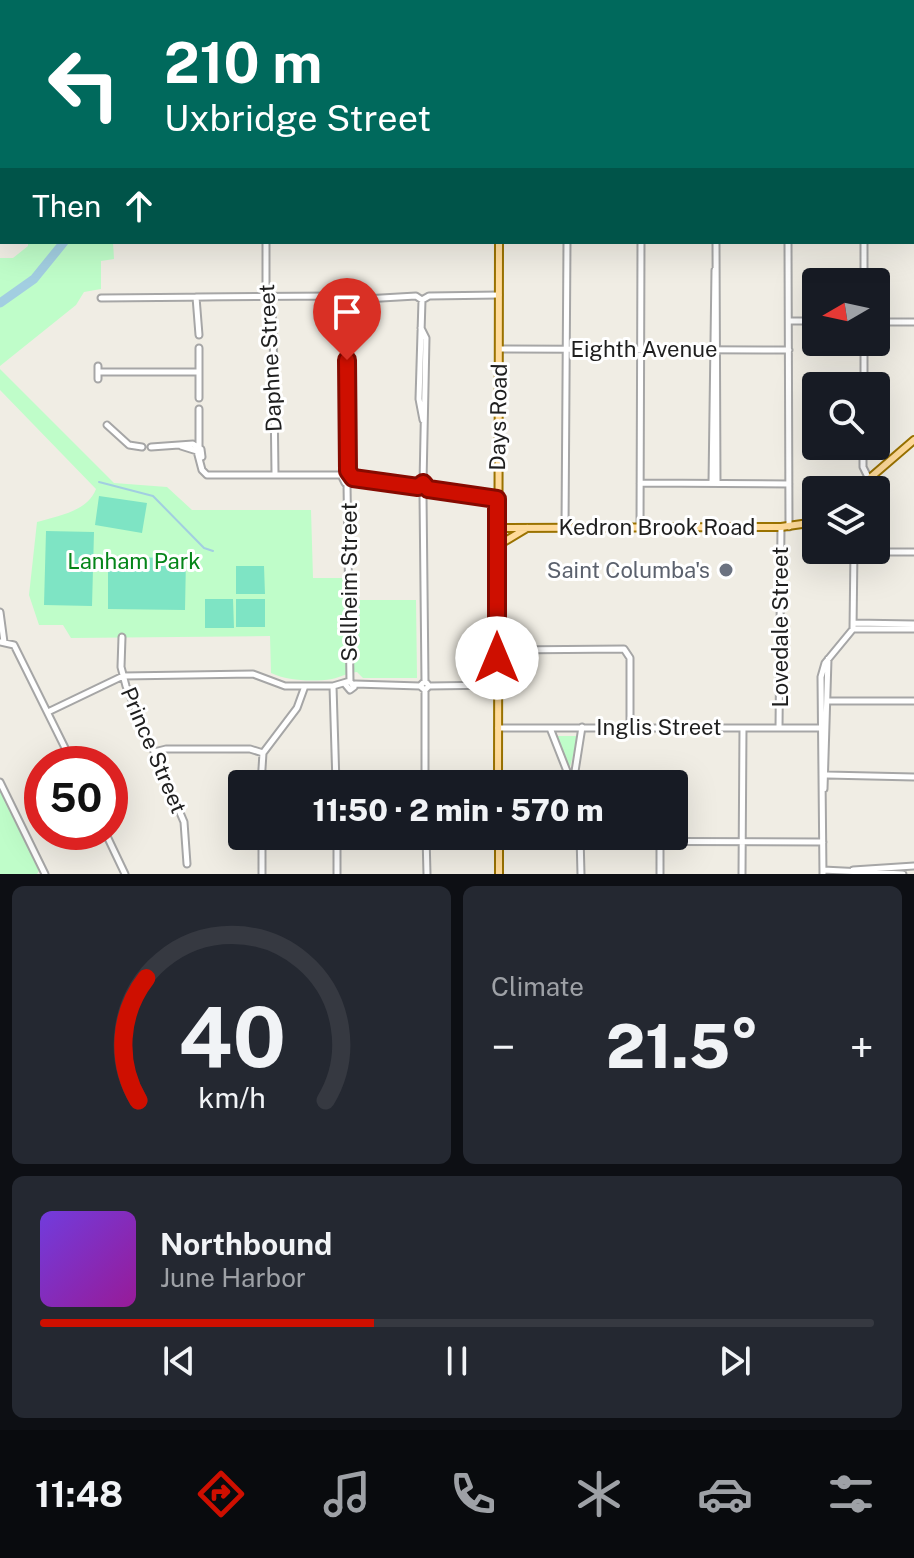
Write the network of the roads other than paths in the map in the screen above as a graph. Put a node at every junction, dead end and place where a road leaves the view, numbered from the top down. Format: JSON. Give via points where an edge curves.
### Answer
{"nodes":[{"id":1,"x":266,"y":244,"type":"edge"},
{"id":2,"x":499,"y":244,"type":"edge"},
{"id":3,"x":567,"y":244,"type":"edge"},
{"id":4,"x":641,"y":244,"type":"edge"},
{"id":5,"x":716,"y":244,"type":"edge"},
{"id":6,"x":788,"y":244,"type":"edge"},
{"id":7,"x":864,"y":244,"type":"edge"},
{"id":8,"x":864,"y":268,"type":"edge"},
{"id":9,"x":499,"y":295,"type":"junction"},
{"id":10,"x":270,"y":296,"type":"junction"},
{"id":11,"x":199,"y":297,"type":"junction"},
{"id":12,"x":101,"y":298,"type":"dead end"},
{"id":13,"x":347,"y":300,"type":"junction"},
{"id":14,"x":422,"y":300,"type":"junction"},
{"id":15,"x":789,"y":321,"type":"junction"},
{"id":16,"x":802,"y":321,"type":"edge"},
{"id":17,"x":890,"y":322,"type":"edge"},
{"id":18,"x":914,"y":322,"type":"edge"},
{"id":19,"x":199,"y":335,"type":"dead end"},
{"id":20,"x":199,"y":348,"type":"dead end"},
{"id":21,"x":499,"y":349,"type":"junction"},
{"id":22,"x":566,"y":349,"type":"junction"},
{"id":23,"x":640,"y":349,"type":"junction"},
{"id":24,"x":715,"y":350,"type":"junction"},
{"id":25,"x":789,"y":350,"type":"junction"},
{"id":26,"x":98,"y":372,"type":"dead end"},
{"id":27,"x":199,"y":372,"type":"junction"},
{"id":28,"x":199,"y":398,"type":"dead end"},
{"id":29,"x":199,"y":409,"type":"dead end"},
{"id":30,"x":107,"y":425,"type":"dead end"},
{"id":31,"x":914,"y":440,"type":"edge"},
{"id":32,"x":142,"y":447,"type":"dead end"},
{"id":33,"x":151,"y":447,"type":"dead end"},
{"id":34,"x":196,"y":447,"type":"junction"},
{"id":35,"x":348,"y":471,"type":"junction"},
{"id":36,"x":275,"y":473,"type":"junction"},
{"id":37,"x":341,"y":475,"type":"junction"},
{"id":38,"x":872,"y":476,"type":"edge"},
{"id":39,"x":353,"y":478,"type":"junction"},
{"id":40,"x":640,"y":483,"type":"junction"},
{"id":41,"x":714,"y":483,"type":"junction"},
{"id":42,"x":347,"y":484,"type":"junction"},
{"id":43,"x":789,"y":484,"type":"junction"},
{"id":44,"x":420,"y":485,"type":"junction"},
{"id":45,"x":426,"y":491,"type":"junction"},
{"id":46,"x":497,"y":499,"type":"junction"},
{"id":47,"x":802,"y":524,"type":"edge"},
{"id":48,"x":530,"y":527,"type":"junction"},
{"id":49,"x":565,"y":527,"type":"junction"},
{"id":50,"x":640,"y":527,"type":"junction"},
{"id":51,"x":785,"y":527,"type":"junction"},
{"id":52,"x":497,"y":528,"type":"junction"},
{"id":53,"x":497,"y":546,"type":"junction"},
{"id":54,"x":890,"y":552,"type":"edge"},
{"id":55,"x":914,"y":552,"type":"edge"},
{"id":56,"x":854,"y":564,"type":"edge"},
{"id":57,"x":0,"y":612,"type":"edge"},
{"id":58,"x":854,"y":626,"type":"junction"},
{"id":59,"x":914,"y":626,"type":"edge"},
{"id":60,"x":122,"y":637,"type":"dead end"},
{"id":61,"x":2,"y":642,"type":"edge"},
{"id":62,"x":497,"y":650,"type":"junction"},
{"id":63,"x":828,"y":658,"type":"junction"},
{"id":64,"x":123,"y":676,"type":"junction"},
{"id":65,"x":350,"y":683,"type":"junction"},
{"id":66,"x":498,"y":685,"type":"junction"},
{"id":67,"x":305,"y":686,"type":"junction"},
{"id":68,"x":333,"y":686,"type":"junction"},
{"id":69,"x":425,"y":686,"type":"junction"},
{"id":70,"x":827,"y":701,"type":"junction"},
{"id":71,"x":914,"y":701,"type":"edge"},
{"id":72,"x":50,"y":711,"type":"junction"},
{"id":73,"x":582,"y":727,"type":"junction"},
{"id":74,"x":630,"y":727,"type":"junction"},
{"id":75,"x":498,"y":728,"type":"junction"},
{"id":76,"x":550,"y":728,"type":"junction"},
{"id":77,"x":743,"y":728,"type":"junction"},
{"id":78,"x":779,"y":728,"type":"junction"},
{"id":79,"x":819,"y":728,"type":"junction"},
{"id":80,"x":65,"y":746,"type":"edge"},
{"id":81,"x":154,"y":752,"type":"junction"},
{"id":82,"x":263,"y":753,"type":"junction"},
{"id":83,"x":574,"y":769,"type":"joint"},
{"id":84,"x":262,"y":770,"type":"edge"},
{"id":85,"x":336,"y":770,"type":"edge"},
{"id":86,"x":425,"y":770,"type":"edge"},
{"id":87,"x":498,"y":770,"type":"edge"},
{"id":88,"x":565,"y":770,"type":"joint"},
{"id":89,"x":827,"y":775,"type":"junction"},
{"id":90,"x":914,"y":777,"type":"edge"},
{"id":91,"x":0,"y":782,"type":"edge"},
{"id":92,"x":823,"y":792,"type":"junction"},
{"id":93,"x":688,"y":841,"type":"edge"},
{"id":94,"x":742,"y":842,"type":"junction"},
{"id":95,"x":823,"y":842,"type":"junction"},
{"id":96,"x":114,"y":850,"type":"edge"},
{"id":97,"x":262,"y":850,"type":"edge"},
{"id":98,"x":337,"y":850,"type":"edge"},
{"id":99,"x":426,"y":850,"type":"edge"},
{"id":100,"x":499,"y":850,"type":"edge"},
{"id":101,"x":580,"y":850,"type":"edge"},
{"id":102,"x":660,"y":850,"type":"edge"},
{"id":103,"x":187,"y":864,"type":"dead end"},
{"id":104,"x":914,"y":866,"type":"edge"},
{"id":105,"x":852,"y":870,"type":"junction"},
{"id":106,"x":823,"y":872,"type":"edge"},
{"id":107,"x":45,"y":874,"type":"edge"},
{"id":108,"x":125,"y":874,"type":"edge"},
{"id":109,"x":262,"y":874,"type":"edge"},
{"id":110,"x":337,"y":874,"type":"edge"},
{"id":111,"x":427,"y":874,"type":"edge"},
{"id":112,"x":499,"y":874,"type":"edge"},
{"id":113,"x":581,"y":874,"type":"edge"},
{"id":114,"x":660,"y":874,"type":"edge"},
{"id":115,"x":742,"y":874,"type":"edge"},
{"id":116,"x":903,"y":874,"type":"edge"}],
"edges":[{"from":1,"to":10,"type":"street","name":"Daphne Street"},
{"from":2,"to":9,"type":"main road","name":"Days Road"},
{"from":3,"to":22,"type":"street"},
{"from":4,"to":23,"type":"street"},
{"from":5,"to":24,"type":"street"},
{"from":6,"to":15,"type":"street","name":"Lovedale Street"},
{"from":7,"to":8,"type":"street"},
{"from":9,"to":14,"type":"street"},
{"from":9,"to":21,"type":"main road","name":"Days Road"},
{"from":10,"to":11,"type":"street"},
{"from":10,"to":13,"type":"street"},
{"from":10,"to":36,"type":"street","name":"Daphne Street"},
{"from":11,"to":12,"type":"street"},
{"from":11,"to":19,"type":"street"},
{"from":13,"to":14,"type":"street"},
{"from":13,"to":35,"type":"street","name":"Sellheim Street"},
{"from":14,"to":44,"type":"street","via":[[426,338]]},
{"from":15,"to":16,"type":"street"},
{"from":15,"to":25,"type":"street","name":"Lovedale Street"},
{"from":17,"to":18,"type":"street"},
{"from":20,"to":27,"type":"street"},
{"from":21,"to":22,"type":"street","name":"Eighth Avenue"},
{"from":21,"to":46,"type":"main road","name":"Days Road"},
{"from":22,"to":23,"type":"street","name":"Eighth Avenue"},
{"from":22,"to":49,"type":"street"},
{"from":23,"to":24,"type":"street","name":"Eighth Avenue"},
{"from":23,"to":40,"type":"street"},
{"from":24,"to":25,"type":"street","name":"Eighth Avenue"},
{"from":24,"to":41,"type":"street"},
{"from":25,"to":43,"type":"street","name":"Lovedale Street"},
{"from":26,"to":27,"type":"street"},
{"from":27,"to":28,"type":"street"},
{"from":29,"to":34,"type":"street"},
{"from":30,"to":32,"type":"street","via":[[129,445]]},
{"from":31,"to":38,"type":"main road"},
{"from":33,"to":34,"type":"street"},
{"from":34,"to":36,"type":"street","via":[[208,475]]},
{"from":35,"to":37,"type":"street"},
{"from":35,"to":39,"type":"street"},
{"from":36,"to":37,"type":"street"},
{"from":37,"to":42,"type":"street"},
{"from":39,"to":42,"type":"street"},
{"from":39,"to":44,"type":"street"},
{"from":40,"to":41,"type":"street"},
{"from":40,"to":50,"type":"street"},
{"from":41,"to":43,"type":"street"},
{"from":42,"to":65,"type":"street","name":"Sellheim Street"},
{"from":43,"to":51,"type":"street","name":"Lovedale Street"},
{"from":44,"to":45,"type":"street"},
{"from":45,"to":46,"type":"street"},
{"from":45,"to":69,"type":"street"},
{"from":46,"to":52,"type":"main road","name":"Days Road"},
{"from":47,"to":51,"type":"main road","name":"Kedron Brook Road"},
{"from":48,"to":49,"type":"main road","name":"Kedron Brook Road"},
{"from":48,"to":52,"type":"main road","name":"Kedron Brook Road"},
{"from":48,"to":53,"type":"main road"},
{"from":49,"to":50,"type":"main road","name":"Kedron Brook Road"},
{"from":50,"to":51,"type":"main road","name":"Kedron Brook Road"},
{"from":51,"to":78,"type":"street","name":"Lovedale Street"},
{"from":52,"to":53,"type":"main road","name":"Days Road"},
{"from":53,"to":62,"type":"main road","name":"Days Road"},
{"from":54,"to":55,"type":"street"},
{"from":56,"to":58,"type":"street"},
{"from":57,"to":61,"type":"street"},
{"from":58,"to":59,"type":"street"},
{"from":58,"to":63,"type":"street"},
{"from":60,"to":64,"type":"street","name":"Prince Street"},
{"from":61,"to":72,"type":"street","via":[[12,644]]},
{"from":62,"to":66,"type":"main road","name":"Days Road"},
{"from":62,"to":74,"type":"street","via":[[631,653]]},
{"from":63,"to":70,"type":"street"},
{"from":63,"to":79,"type":"street","via":[[821,674]]},
{"from":64,"to":67,"type":"street","via":[[253,674],[277,686]]},
{"from":64,"to":72,"type":"street"},
{"from":64,"to":81,"type":"street","name":"Prince Street"},
{"from":65,"to":68,"type":"street"},
{"from":65,"to":69,"type":"street"},
{"from":66,"to":69,"type":"street"},
{"from":66,"to":75,"type":"main road","name":"Days Road"},
{"from":67,"to":68,"type":"street"},
{"from":67,"to":82,"type":"street","via":[[297,708]]},
{"from":68,"to":85,"type":"street"},
{"from":69,"to":86,"type":"street"},
{"from":70,"to":71,"type":"street"},
{"from":70,"to":89,"type":"street"},
{"from":72,"to":80,"type":"street"},
{"from":73,"to":74,"type":"street","name":"Inglis Street"},
{"from":73,"to":76,"type":"street","name":"Inglis Street"},
{"from":73,"to":83,"type":"street"},
{"from":74,"to":77,"type":"street","name":"Inglis Street"},
{"from":75,"to":76,"type":"street","name":"Inglis Street"},
{"from":75,"to":87,"type":"main road","name":"Days Road"},
{"from":76,"to":88,"type":"street"},
{"from":77,"to":78,"type":"street","name":"Inglis Street"},
{"from":77,"to":94,"type":"street"},
{"from":78,"to":79,"type":"street","name":"Inglis Street"},
{"from":79,"to":92,"type":"street"},
{"from":81,"to":82,"type":"street"},
{"from":81,"to":103,"type":"street","name":"Prince Street","via":[[185,826]]},
{"from":82,"to":84,"type":"street"},
{"from":83,"to":88,"type":"street"},
{"from":89,"to":90,"type":"street"},
{"from":89,"to":92,"type":"street"},
{"from":91,"to":107,"type":"street"},
{"from":92,"to":95,"type":"street"},
{"from":93,"to":94,"type":"street"},
{"from":94,"to":95,"type":"street"},
{"from":94,"to":115,"type":"street"},
{"from":95,"to":106,"type":"street"},
{"from":96,"to":108,"type":"street"},
{"from":97,"to":109,"type":"street"},
{"from":98,"to":110,"type":"street"},
{"from":99,"to":111,"type":"street"},
{"from":100,"to":112,"type":"main road"},
{"from":101,"to":113,"type":"street"},
{"from":102,"to":114,"type":"street"},
{"from":104,"to":105,"type":"street"},
{"from":105,"to":106,"type":"street"},
{"from":105,"to":116,"type":"street"}]}
